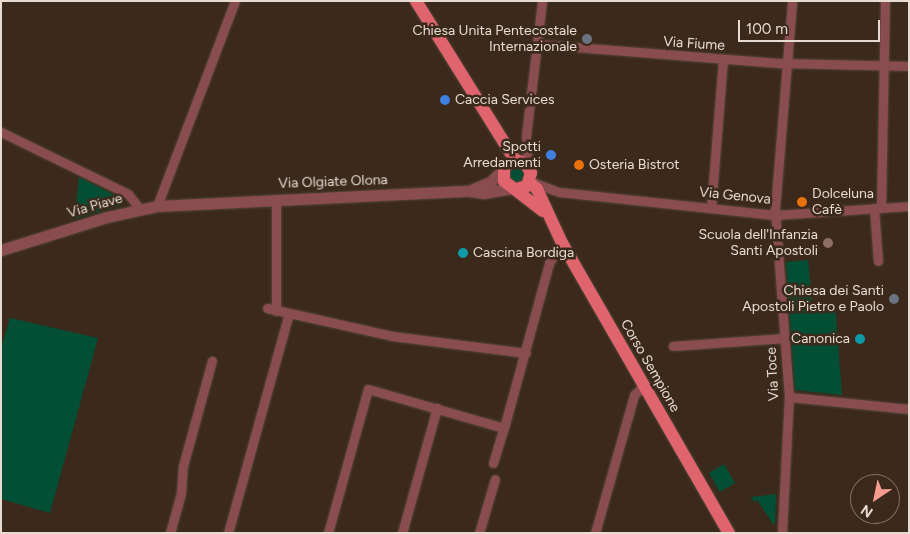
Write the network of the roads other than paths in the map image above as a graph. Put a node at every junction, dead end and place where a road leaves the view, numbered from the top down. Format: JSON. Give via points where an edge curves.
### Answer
{"nodes":[{"id":1,"x":235,"y":1,"type":"edge"},
{"id":2,"x":416,"y":1,"type":"edge"},
{"id":3,"x":542,"y":1,"type":"edge"},
{"id":4,"x":792,"y":1,"type":"edge"},
{"id":5,"x":885,"y":1,"type":"edge"},
{"id":6,"x":537,"y":44,"type":"junction"},
{"id":7,"x":723,"y":60,"type":"junction"},
{"id":8,"x":788,"y":64,"type":"junction"},
{"id":9,"x":882,"y":66,"type":"junction"},
{"id":10,"x":909,"y":66,"type":"edge"},
{"id":11,"x":1,"y":132,"type":"edge"},
{"id":12,"x":513,"y":165,"type":"junction"},
{"id":13,"x":530,"y":182,"type":"junction"},
{"id":14,"x":514,"y":189,"type":"junction"},
{"id":15,"x":469,"y":191,"type":"junction"},
{"id":16,"x":559,"y":192,"type":"junction"},
{"id":17,"x":276,"y":199,"type":"junction"},
{"id":18,"x":199,"y":203,"type":"joint"},
{"id":19,"x":157,"y":206,"type":"junction"},
{"id":20,"x":909,"y":206,"type":"edge"},
{"id":21,"x":711,"y":208,"type":"junction"},
{"id":22,"x":878,"y":208,"type":"junction"},
{"id":23,"x":140,"y":209,"type":"junction"},
{"id":24,"x":547,"y":214,"type":"junction"},
{"id":25,"x":776,"y":215,"type":"junction"},
{"id":26,"x":562,"y":243,"type":"junction"},
{"id":27,"x":1,"y":250,"type":"edge"},
{"id":28,"x":878,"y":261,"type":"dead end"},
{"id":29,"x":289,"y":313,"type":"junction"},
{"id":30,"x":785,"y":338,"type":"junction"},
{"id":31,"x":673,"y":346,"type":"dead end"},
{"id":32,"x":526,"y":353,"type":"junction"},
{"id":33,"x":212,"y":361,"type":"dead end"},
{"id":34,"x":644,"y":386,"type":"junction"},
{"id":35,"x":788,"y":397,"type":"junction"},
{"id":36,"x":437,"y":408,"type":"junction"},
{"id":37,"x":909,"y":409,"type":"edge"},
{"id":38,"x":504,"y":428,"type":"junction"},
{"id":39,"x":493,"y":463,"type":"dead end"},
{"id":40,"x":495,"y":479,"type":"dead end"},
{"id":41,"x":170,"y":533,"type":"edge"},
{"id":42,"x":228,"y":533,"type":"edge"},
{"id":43,"x":328,"y":533,"type":"edge"},
{"id":44,"x":402,"y":533,"type":"edge"},
{"id":45,"x":479,"y":533,"type":"edge"},
{"id":46,"x":595,"y":533,"type":"edge"},
{"id":47,"x":729,"y":533,"type":"edge"},
{"id":48,"x":782,"y":533,"type":"edge"}],
"edges":[{"from":1,"to":19,"type":"street"},
{"from":2,"to":12,"type":"main road","name":"Corso Sempione"},
{"from":3,"to":6,"type":"street"},
{"from":4,"to":8,"type":"street","name":"Via Toce"},
{"from":5,"to":9,"type":"street"},
{"from":6,"to":7,"type":"street","name":"Via Fiume"},
{"from":6,"to":12,"type":"street","via":[[526,136]]},
{"from":7,"to":8,"type":"street","name":"Via Fiume"},
{"from":7,"to":21,"type":"street"},
{"from":8,"to":9,"type":"street","name":"Via Fiume"},
{"from":8,"to":25,"type":"street","name":"Via Toce"},
{"from":9,"to":10,"type":"street","name":"Via Fiume"},
{"from":9,"to":22,"type":"street"},
{"from":11,"to":23,"type":"street","via":[[128,194]]},
{"from":12,"to":13,"type":"main road","name":"Corso Sempione"},
{"from":12,"to":14,"type":"main road","name":"Corso Sempione","via":[[504,181]]},
{"from":12,"to":15,"type":"street","name":"Via Olgiate Olona","via":[[490,182]]},
{"from":13,"to":14,"type":"main road"},
{"from":13,"to":16,"type":"street","name":"Via Genova"},
{"from":13,"to":24,"type":"main road","name":"Corso Sempione","via":[[537,189]]},
{"from":14,"to":15,"type":"street","name":"Via Olgiate Olona","via":[[484,193]]},
{"from":14,"to":24,"type":"main road","name":"Corso Sempione"},
{"from":15,"to":17,"type":"street","name":"Via Olgiate Olona"},
{"from":16,"to":21,"type":"street","name":"Via Genova"},
{"from":16,"to":24,"type":"street","via":[[549,201]]},
{"from":17,"to":18,"type":"street","name":"Via Olgiate Olona"},
{"from":17,"to":29,"type":"street","via":[[272,309]]},
{"from":18,"to":19,"type":"street","name":"Via Piave"},
{"from":19,"to":23,"type":"street","name":"Via Piave"},
{"from":20,"to":22,"type":"street","name":"Via Genova"},
{"from":21,"to":25,"type":"street","name":"Via Genova"},
{"from":22,"to":25,"type":"street","name":"Via Genova"},
{"from":22,"to":28,"type":"street"},
{"from":23,"to":27,"type":"street","name":"Via Piave"},
{"from":24,"to":26,"type":"main road","name":"Corso Sempione"},
{"from":25,"to":30,"type":"street","name":"Via Toce"},
{"from":26,"to":32,"type":"street","via":[[551,258]]},
{"from":26,"to":34,"type":"main road","name":"Corso Sempione"},
{"from":29,"to":32,"type":"street","via":[[423,341]]},
{"from":29,"to":42,"type":"street"},
{"from":30,"to":31,"type":"street"},
{"from":30,"to":35,"type":"street","name":"Via Toce"},
{"from":32,"to":38,"type":"street"},
{"from":33,"to":41,"type":"street","via":[[183,466],[181,493]]},
{"from":34,"to":46,"type":"street","via":[[634,395]]},
{"from":34,"to":47,"type":"main road","name":"Corso Sempione"},
{"from":35,"to":37,"type":"street"},
{"from":35,"to":48,"type":"street","name":"Via Toce"},
{"from":36,"to":38,"type":"street"},
{"from":36,"to":43,"type":"street","via":[[368,389]]},
{"from":36,"to":44,"type":"street"},
{"from":38,"to":39,"type":"street"},
{"from":40,"to":45,"type":"street"}]}
